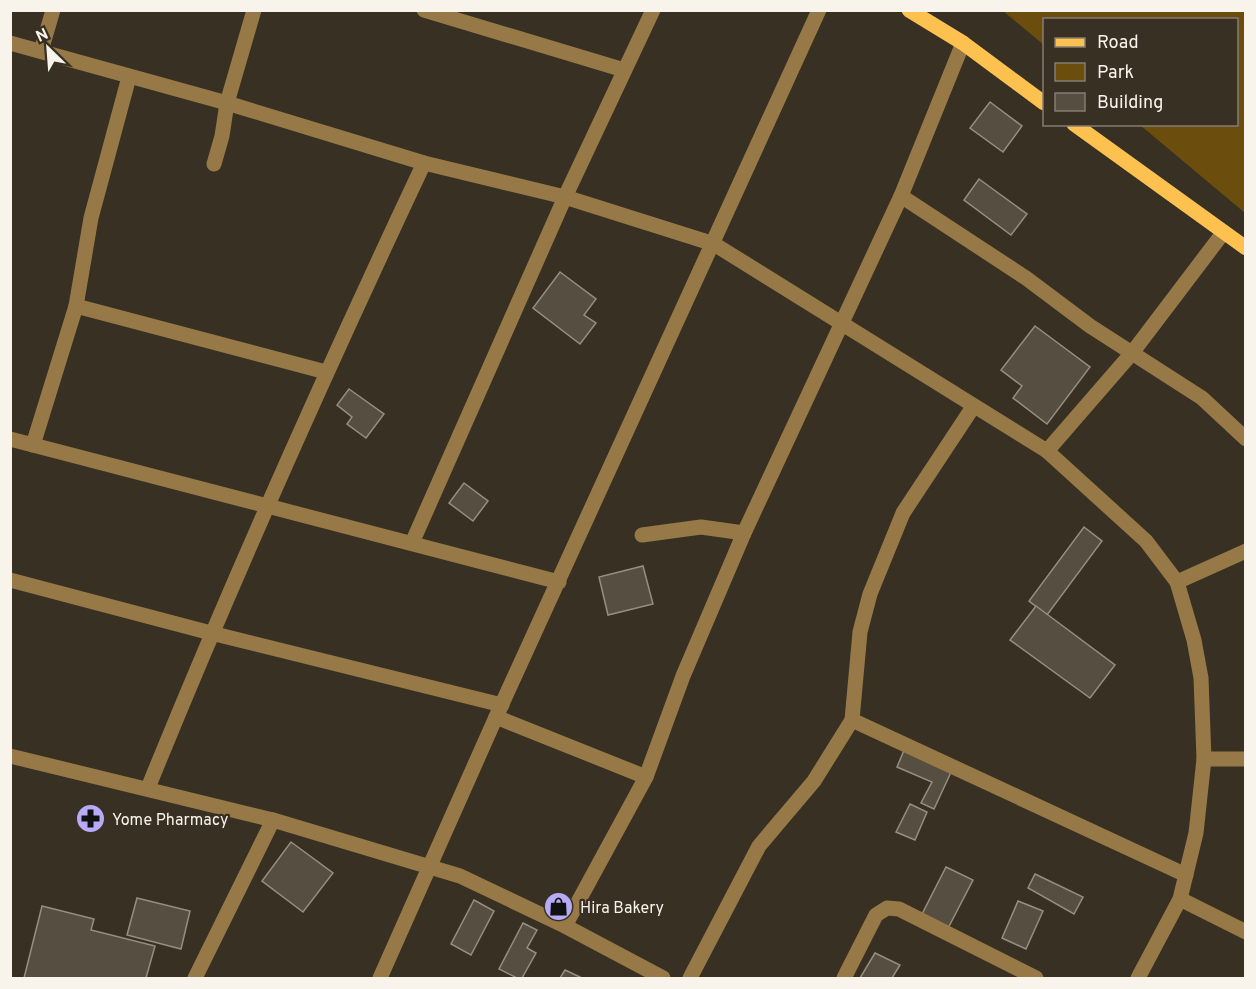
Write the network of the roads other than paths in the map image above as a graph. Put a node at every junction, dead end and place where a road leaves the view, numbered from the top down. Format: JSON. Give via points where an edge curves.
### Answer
{"nodes":[{"id":1,"x":53,"y":10,"type":"edge"},
{"id":2,"x":254,"y":10,"type":"edge"},
{"id":3,"x":424,"y":10,"type":"edge"},
{"id":4,"x":653,"y":10,"type":"edge"},
{"id":5,"x":819,"y":10,"type":"edge"},
{"id":6,"x":909,"y":10,"type":"edge"},
{"id":7,"x":10,"y":43,"type":"edge"},
{"id":8,"x":963,"y":44,"type":"junction"},
{"id":9,"x":41,"y":51,"type":"junction"},
{"id":10,"x":624,"y":70,"type":"junction"},
{"id":11,"x":129,"y":77,"type":"junction"},
{"id":12,"x":1043,"y":102,"type":"edge"},
{"id":13,"x":226,"y":103,"type":"junction"},
{"id":14,"x":1077,"y":126,"type":"edge"},
{"id":15,"x":424,"y":163,"type":"junction"},
{"id":16,"x":214,"y":164,"type":"dead end"},
{"id":17,"x":901,"y":196,"type":"junction"},
{"id":18,"x":565,"y":197,"type":"junction"},
{"id":19,"x":1223,"y":233,"type":"junction"},
{"id":20,"x":714,"y":244,"type":"junction"},
{"id":21,"x":1245,"y":248,"type":"edge"},
{"id":22,"x":76,"y":306,"type":"junction"},
{"id":23,"x":841,"y":322,"type":"junction"},
{"id":24,"x":1132,"y":353,"type":"junction"},
{"id":25,"x":326,"y":372,"type":"junction"},
{"id":26,"x":973,"y":407,"type":"junction"},
{"id":27,"x":10,"y":439,"type":"edge"},
{"id":28,"x":1245,"y":439,"type":"edge"},
{"id":29,"x":33,"y":445,"type":"junction"},
{"id":30,"x":1047,"y":451,"type":"junction"},
{"id":31,"x":266,"y":506,"type":"junction"},
{"id":32,"x":744,"y":533,"type":"junction"},
{"id":33,"x":642,"y":535,"type":"dead end"},
{"id":34,"x":412,"y":543,"type":"junction"},
{"id":35,"x":1245,"y":551,"type":"edge"},
{"id":36,"x":10,"y":580,"type":"edge"},
{"id":37,"x":559,"y":582,"type":"junction"},
{"id":38,"x":1177,"y":582,"type":"junction"},
{"id":39,"x":211,"y":633,"type":"junction"},
{"id":40,"x":499,"y":711,"type":"junction"},
{"id":41,"x":852,"y":720,"type":"junction"},
{"id":42,"x":10,"y":756,"type":"edge"},
{"id":43,"x":1204,"y":759,"type":"junction"},
{"id":44,"x":1245,"y":759,"type":"edge"},
{"id":45,"x":646,"y":777,"type":"junction"},
{"id":46,"x":148,"y":788,"type":"junction"},
{"id":47,"x":273,"y":820,"type":"junction"},
{"id":48,"x":430,"y":866,"type":"junction"},
{"id":49,"x":1186,"y":875,"type":"junction"},
{"id":50,"x":1180,"y":899,"type":"junction"},
{"id":51,"x":565,"y":926,"type":"junction"},
{"id":52,"x":1245,"y":932,"type":"edge"},
{"id":53,"x":195,"y":978,"type":"edge"},
{"id":54,"x":380,"y":978,"type":"edge"},
{"id":55,"x":663,"y":978,"type":"edge"},
{"id":56,"x":690,"y":978,"type":"edge"},
{"id":57,"x":844,"y":978,"type":"edge"},
{"id":58,"x":1036,"y":978,"type":"edge"},
{"id":59,"x":1138,"y":978,"type":"edge"}],
"edges":[{"from":1,"to":9,"type":"street"},
{"from":2,"to":13,"type":"street"},
{"from":3,"to":10,"type":"street"},
{"from":4,"to":10,"type":"street"},
{"from":5,"to":20,"type":"street"},
{"from":6,"to":8,"type":"main road"},
{"from":7,"to":9,"type":"street"},
{"from":8,"to":12,"type":"main road"},
{"from":8,"to":17,"type":"street"},
{"from":9,"to":11,"type":"street"},
{"from":10,"to":18,"type":"street"},
{"from":11,"to":13,"type":"street"},
{"from":11,"to":22,"type":"street","via":[[91,218]]},
{"from":13,"to":15,"type":"street"},
{"from":13,"to":16,"type":"street"},
{"from":14,"to":19,"type":"main road"},
{"from":15,"to":18,"type":"street"},
{"from":15,"to":25,"type":"street"},
{"from":17,"to":23,"type":"street"},
{"from":17,"to":24,"type":"street"},
{"from":18,"to":20,"type":"street"},
{"from":18,"to":34,"type":"street"},
{"from":19,"to":21,"type":"main road"},
{"from":19,"to":24,"type":"street"},
{"from":20,"to":23,"type":"street"},
{"from":20,"to":37,"type":"street"},
{"from":22,"to":25,"type":"street"},
{"from":22,"to":29,"type":"street"},
{"from":23,"to":26,"type":"street"},
{"from":23,"to":32,"type":"street"},
{"from":24,"to":28,"type":"street","via":[[1203,398]]},
{"from":24,"to":30,"type":"street"},
{"from":25,"to":31,"type":"street"},
{"from":26,"to":30,"type":"street"},
{"from":26,"to":41,"type":"street","via":[[903,513],[870,594],[860,632]]},
{"from":27,"to":29,"type":"street"},
{"from":29,"to":31,"type":"street"},
{"from":30,"to":38,"type":"street","via":[[1146,541]]},
{"from":31,"to":34,"type":"street"},
{"from":31,"to":39,"type":"street"},
{"from":32,"to":33,"type":"street","via":[[701,527]]},
{"from":32,"to":45,"type":"street","via":[[683,676]]},
{"from":34,"to":37,"type":"street"},
{"from":35,"to":38,"type":"street"},
{"from":36,"to":39,"type":"street"},
{"from":37,"to":40,"type":"street"},
{"from":38,"to":43,"type":"street","via":[[1201,678]]},
{"from":39,"to":40,"type":"street"},
{"from":39,"to":46,"type":"street"},
{"from":40,"to":45,"type":"street"},
{"from":40,"to":48,"type":"street"},
{"from":41,"to":49,"type":"street"},
{"from":41,"to":56,"type":"street","via":[[814,781],[759,846]]},
{"from":42,"to":46,"type":"street"},
{"from":43,"to":44,"type":"street"},
{"from":43,"to":49,"type":"street","via":[[1196,833]]},
{"from":45,"to":51,"type":"street"},
{"from":46,"to":47,"type":"street"},
{"from":47,"to":48,"type":"street"},
{"from":47,"to":53,"type":"street"},
{"from":48,"to":51,"type":"street","via":[[460,876]]},
{"from":48,"to":54,"type":"street"},
{"from":49,"to":50,"type":"street"},
{"from":50,"to":52,"type":"street"},
{"from":50,"to":59,"type":"street"},
{"from":51,"to":55,"type":"street"},
{"from":57,"to":58,"type":"street","via":[[876,915],[887,908],[899,909]]}]}
